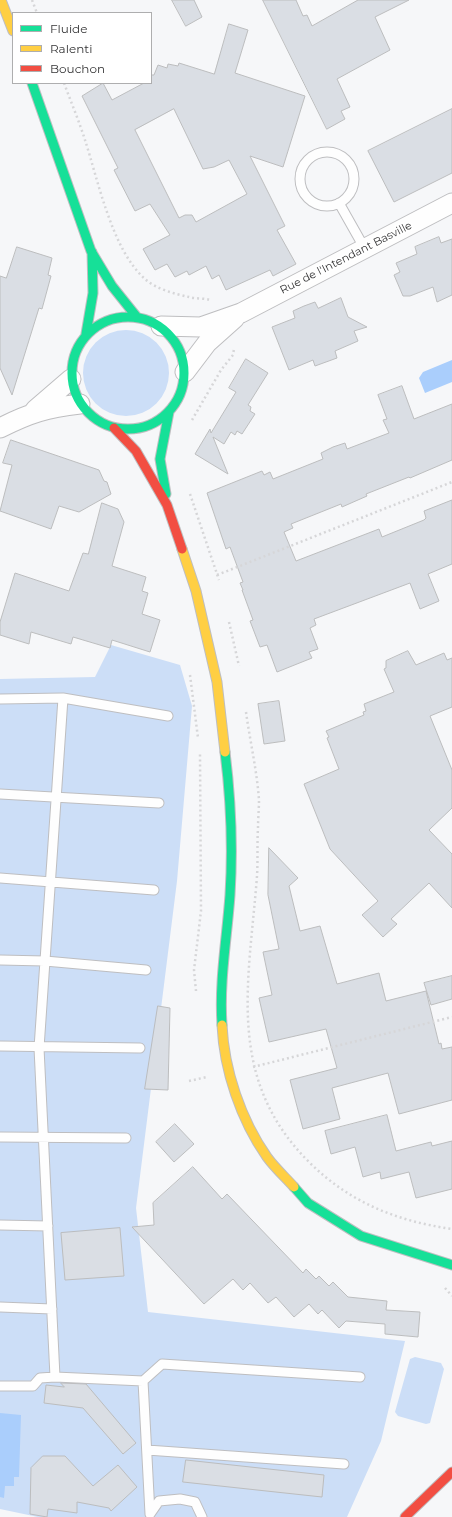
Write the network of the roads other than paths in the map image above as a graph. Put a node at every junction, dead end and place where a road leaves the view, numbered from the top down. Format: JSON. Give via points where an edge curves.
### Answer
{"nodes":[{"id":1,"x":1,"y":0,"type":"edge"},
{"id":2,"x":12,"y":28,"type":"edge"},
{"id":3,"x":32,"y":84,"type":"edge"},
{"id":4,"x":339,"y":203,"type":"junction"},
{"id":5,"x":452,"y":203,"type":"edge"},
{"id":6,"x":365,"y":249,"type":"junction"},
{"id":7,"x":92,"y":251,"type":"junction"},
{"id":8,"x":241,"y":313,"type":"junction"},
{"id":9,"x":136,"y":316,"type":"junction"},
{"id":10,"x":161,"y":326,"type":"junction"},
{"id":11,"x":86,"y":334,"type":"junction"},
{"id":12,"x":185,"y":372,"type":"junction"},
{"id":13,"x":71,"y":379,"type":"junction"},
{"id":14,"x":80,"y":404,"type":"junction"},
{"id":15,"x":169,"y":412,"type":"junction"},
{"id":16,"x":31,"y":413,"type":"junction"},
{"id":17,"x":0,"y":428,"type":"edge"},
{"id":18,"x":114,"y":428,"type":"junction"},
{"id":19,"x":168,"y":505,"type":"junction"},
{"id":20,"x":63,"y":698,"type":"junction"},
{"id":21,"x":0,"y":699,"type":"edge"},
{"id":22,"x":168,"y":716,"type":"dead end"},
{"id":23,"x":0,"y":794,"type":"edge"},
{"id":24,"x":56,"y":797,"type":"junction"},
{"id":25,"x":159,"y":803,"type":"dead end"},
{"id":26,"x":0,"y":878,"type":"edge"},
{"id":27,"x":50,"y":881,"type":"junction"},
{"id":28,"x":154,"y":890,"type":"dead end"},
{"id":29,"x":0,"y":960,"type":"edge"},
{"id":30,"x":45,"y":962,"type":"junction"},
{"id":31,"x":146,"y":970,"type":"dead end"},
{"id":32,"x":0,"y":1046,"type":"edge"},
{"id":33,"x":39,"y":1048,"type":"junction"},
{"id":34,"x":140,"y":1048,"type":"dead end"},
{"id":35,"x":0,"y":1137,"type":"edge"},
{"id":36,"x":43,"y":1137,"type":"junction"},
{"id":37,"x":126,"y":1138,"type":"dead end"},
{"id":38,"x":0,"y":1225,"type":"edge"},
{"id":39,"x":48,"y":1226,"type":"junction"},
{"id":40,"x":423,"y":1254,"type":"junction"},
{"id":41,"x":452,"y":1265,"type":"edge"},
{"id":42,"x":452,"y":1274,"type":"edge"},
{"id":43,"x":0,"y":1307,"type":"edge"},
{"id":44,"x":52,"y":1309,"type":"junction"},
{"id":45,"x":55,"y":1377,"type":"junction"},
{"id":46,"x":360,"y":1377,"type":"dead end"},
{"id":47,"x":143,"y":1381,"type":"junction"},
{"id":48,"x":0,"y":1386,"type":"edge"},
{"id":49,"x":147,"y":1450,"type":"junction"},
{"id":50,"x":344,"y":1464,"type":"dead end"},
{"id":51,"x":450,"y":1472,"type":"edge"},
{"id":52,"x":151,"y":1515,"type":"edge"},
{"id":53,"x":202,"y":1517,"type":"edge"},
{"id":54,"x":405,"y":1517,"type":"edge"}],
"edges":[{"from":1,"to":2,"type":"street"},
{"from":3,"to":7,"type":"street"},
{"from":4,"to":4,"type":"lane","via":[[348,194],[353,182],[350,166],[332,152],[315,154],[307,160],[301,170],[302,189],[313,202],[321,205]]},
{"from":4,"to":6,"type":"lane"},
{"from":5,"to":6,"type":"street","name":"Rue de l'Intendant Basville"},
{"from":6,"to":8,"type":"street","name":"Rue de l'Intendant Basville"},
{"from":7,"to":9,"type":"street","via":[[112,286]]},
{"from":7,"to":11,"type":"street","via":[[93,293]]},
{"from":8,"to":10,"type":"street","name":"Rue de l'Intendant Basville","via":[[201,327]]},
{"from":8,"to":12,"type":"street","name":"Rue de l'Intendant Basville","via":[[207,343]]},
{"from":9,"to":10,"type":"street"},
{"from":9,"to":11,"type":"street","via":[[108,319]]},
{"from":10,"to":12,"type":"street","via":[[173,339],[182,355]]},
{"from":11,"to":13,"type":"street","via":[[73,354]]},
{"from":12,"to":15,"type":"street","via":[[180,394]]},
{"from":13,"to":14,"type":"street"},
{"from":13,"to":16,"type":"street"},
{"from":14,"to":16,"type":"street"},
{"from":14,"to":18,"type":"street","via":[[95,419]]},
{"from":15,"to":18,"type":"street","via":[[153,424],[134,429]]},
{"from":15,"to":19,"type":"street","via":[[160,459]]},
{"from":16,"to":17,"type":"street"},
{"from":18,"to":19,"type":"street","via":[[136,451]]},
{"from":19,"to":40,"type":"street","via":[[196,591],[217,682],[228,776],[232,840],[230,894],[220,998],[223,1051],[239,1106],[267,1157],[308,1203],[361,1236]]},
{"from":20,"to":21,"type":"lane"},
{"from":20,"to":22,"type":"lane"},
{"from":20,"to":24,"type":"lane"},
{"from":23,"to":24,"type":"lane"},
{"from":24,"to":25,"type":"lane"},
{"from":24,"to":27,"type":"lane"},
{"from":26,"to":27,"type":"lane"},
{"from":27,"to":28,"type":"lane"},
{"from":27,"to":30,"type":"lane"},
{"from":29,"to":30,"type":"lane"},
{"from":30,"to":31,"type":"lane"},
{"from":30,"to":33,"type":"lane"},
{"from":32,"to":33,"type":"lane"},
{"from":33,"to":34,"type":"lane"},
{"from":33,"to":36,"type":"lane"},
{"from":35,"to":36,"type":"lane"},
{"from":36,"to":37,"type":"lane"},
{"from":36,"to":39,"type":"lane"},
{"from":38,"to":39,"type":"lane"},
{"from":39,"to":44,"type":"lane"},
{"from":40,"to":41,"type":"street"},
{"from":40,"to":42,"type":"street"},
{"from":43,"to":44,"type":"lane"},
{"from":44,"to":45,"type":"lane"},
{"from":45,"to":47,"type":"lane"},
{"from":45,"to":48,"type":"lane","via":[[40,1378],[33,1386]]},
{"from":46,"to":47,"type":"lane","via":[[162,1364]]},
{"from":47,"to":49,"type":"lane"},
{"from":49,"to":50,"type":"lane"},
{"from":49,"to":52,"type":"lane"},
{"from":51,"to":54,"type":"street"},
{"from":52,"to":53,"type":"lane","via":[[159,1501],[180,1499],[195,1502]]}]}
